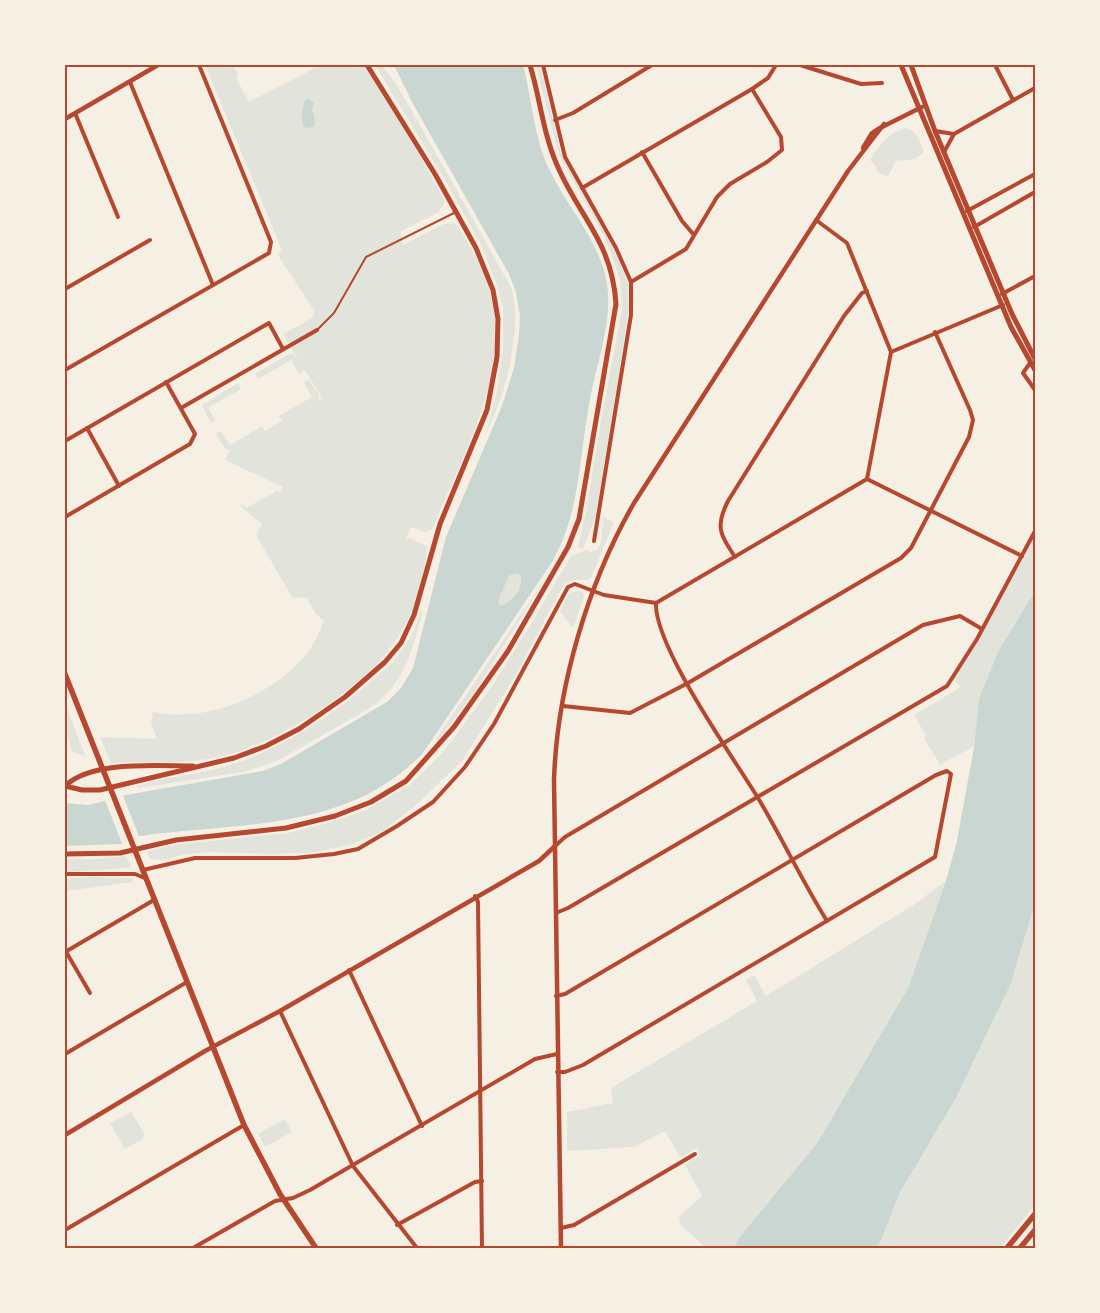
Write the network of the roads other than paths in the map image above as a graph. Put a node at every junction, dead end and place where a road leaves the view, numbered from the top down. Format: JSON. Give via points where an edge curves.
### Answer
{"nodes":[{"id":1,"x":158,"y":65,"type":"edge"},
{"id":2,"x":200,"y":65,"type":"edge"},
{"id":3,"x":367,"y":65,"type":"edge"},
{"id":4,"x":530,"y":65,"type":"edge"},
{"id":5,"x":543,"y":65,"type":"edge"},
{"id":6,"x":652,"y":65,"type":"edge"},
{"id":7,"x":776,"y":65,"type":"edge"},
{"id":8,"x":800,"y":65,"type":"edge"},
{"id":9,"x":901,"y":65,"type":"edge"},
{"id":10,"x":911,"y":65,"type":"edge"},
{"id":11,"x":995,"y":65,"type":"edge"},
{"id":12,"x":130,"y":82,"type":"junction"},
{"id":13,"x":882,"y":82,"type":"dead end"},
{"id":14,"x":1035,"y":88,"type":"edge"},
{"id":15,"x":752,"y":89,"type":"junction"},
{"id":16,"x":1013,"y":100,"type":"junction"},
{"id":17,"x":926,"y":106,"type":"junction"},
{"id":18,"x":918,"y":109,"type":"junction"},
{"id":19,"x":75,"y":113,"type":"junction"},
{"id":20,"x":65,"y":119,"type":"edge"},
{"id":21,"x":555,"y":120,"type":"junction"},
{"id":22,"x":935,"y":131,"type":"junction"},
{"id":23,"x":954,"y":134,"type":"junction"},
{"id":24,"x":642,"y":152,"type":"junction"},
{"id":25,"x":944,"y":152,"type":"junction"},
{"id":26,"x":1035,"y":174,"type":"edge"},
{"id":27,"x":582,"y":188,"type":"junction"},
{"id":28,"x":1035,"y":192,"type":"edge"},
{"id":29,"x":967,"y":211,"type":"junction"},
{"id":30,"x":456,"y":212,"type":"junction"},
{"id":31,"x":118,"y":217,"type":"dead end"},
{"id":32,"x":816,"y":220,"type":"junction"},
{"id":33,"x":974,"y":227,"type":"junction"},
{"id":34,"x":694,"y":235,"type":"junction"},
{"id":35,"x":150,"y":240,"type":"dead end"},
{"id":36,"x":1035,"y":276,"type":"edge"},
{"id":37,"x":631,"y":282,"type":"junction"},
{"id":38,"x":213,"y":286,"type":"junction"},
{"id":39,"x":65,"y":289,"type":"edge"},
{"id":40,"x":867,"y":291,"type":"junction"},
{"id":41,"x":1001,"y":294,"type":"junction"},
{"id":42,"x":1003,"y":305,"type":"junction"},
{"id":43,"x":317,"y":330,"type":"joint"},
{"id":44,"x":935,"y":332,"type":"junction"},
{"id":45,"x":283,"y":349,"type":"junction"},
{"id":46,"x":891,"y":352,"type":"junction"},
{"id":47,"x":1035,"y":359,"type":"edge"},
{"id":48,"x":1030,"y":363,"type":"junction"},
{"id":49,"x":65,"y":370,"type":"edge"},
{"id":50,"x":1035,"y":370,"type":"edge"},
{"id":51,"x":166,"y":382,"type":"junction"},
{"id":52,"x":1035,"y":390,"type":"edge"},
{"id":53,"x":181,"y":408,"type":"junction"},
{"id":54,"x":86,"y":428,"type":"junction"},
{"id":55,"x":65,"y":441,"type":"edge"},
{"id":56,"x":867,"y":479,"type":"junction"},
{"id":57,"x":119,"y":486,"type":"junction"},
{"id":58,"x":930,"y":512,"type":"junction"},
{"id":59,"x":65,"y":517,"type":"edge"},
{"id":60,"x":1035,"y":531,"type":"edge"},
{"id":61,"x":594,"y":541,"type":"dead end"},
{"id":62,"x":1022,"y":556,"type":"junction"},
{"id":63,"x":735,"y":557,"type":"junction"},
{"id":64,"x":594,"y":591,"type":"junction"},
{"id":65,"x":656,"y":603,"type":"junction"},
{"id":66,"x":982,"y":629,"type":"junction"},
{"id":67,"x":65,"y":674,"type":"edge"},
{"id":68,"x":688,"y":683,"type":"junction"},
{"id":69,"x":563,"y":706,"type":"junction"},
{"id":70,"x":723,"y":743,"type":"junction"},
{"id":71,"x":202,"y":766,"type":"junction"},
{"id":72,"x":65,"y":786,"type":"edge"},
{"id":73,"x":758,"y":798,"type":"junction"},
{"id":74,"x":554,"y":847,"type":"junction"},
{"id":75,"x":65,"y":854,"type":"edge"},
{"id":76,"x":792,"y":859,"type":"junction"},
{"id":77,"x":143,"y":870,"type":"junction"},
{"id":78,"x":65,"y":874,"type":"edge"},
{"id":79,"x":147,"y":879,"type":"junction"},
{"id":80,"x":476,"y":896,"type":"junction"},
{"id":81,"x":154,"y":900,"type":"junction"},
{"id":82,"x":556,"y":912,"type":"junction"},
{"id":83,"x":828,"y":921,"type":"junction"},
{"id":84,"x":65,"y":951,"type":"edge"},
{"id":85,"x":349,"y":970,"type":"junction"},
{"id":86,"x":187,"y":982,"type":"junction"},
{"id":87,"x":90,"y":993,"type":"dead end"},
{"id":88,"x":556,"y":996,"type":"junction"},
{"id":89,"x":280,"y":1011,"type":"junction"},
{"id":90,"x":212,"y":1046,"type":"junction"},
{"id":91,"x":65,"y":1054,"type":"edge"},
{"id":92,"x":557,"y":1054,"type":"junction"},
{"id":93,"x":557,"y":1072,"type":"junction"},
{"id":94,"x":480,"y":1092,"type":"junction"},
{"id":95,"x":244,"y":1125,"type":"junction"},
{"id":96,"x":422,"y":1126,"type":"junction"},
{"id":97,"x":65,"y":1135,"type":"edge"},
{"id":98,"x":695,"y":1154,"type":"dead end"},
{"id":99,"x":353,"y":1166,"type":"junction"},
{"id":100,"x":482,"y":1181,"type":"junction"},
{"id":101,"x":283,"y":1200,"type":"junction"},
{"id":102,"x":1034,"y":1217,"type":"edge"},
{"id":103,"x":397,"y":1225,"type":"junction"},
{"id":104,"x":561,"y":1228,"type":"junction"},
{"id":105,"x":65,"y":1230,"type":"edge"},
{"id":106,"x":1035,"y":1230,"type":"edge"},
{"id":107,"x":193,"y":1248,"type":"edge"},
{"id":108,"x":316,"y":1248,"type":"edge"},
{"id":109,"x":416,"y":1248,"type":"edge"},
{"id":110,"x":482,"y":1248,"type":"edge"},
{"id":111,"x":561,"y":1248,"type":"edge"},
{"id":112,"x":1007,"y":1248,"type":"edge"},
{"id":113,"x":1020,"y":1248,"type":"edge"}],
"edges":[{"from":1,"to":12,"type":"street"},
{"from":2,"to":38,"type":"street","via":[[272,242],[269,253]]},
{"from":3,"to":30,"type":"main road"},
{"from":4,"to":75,"type":"main road","via":[[549,144],[558,167],[606,253],[616,304],[578,520],[558,569],[508,651],[454,727],[412,775],[392,790],[335,816],[286,828],[176,840],[120,852]]},
{"from":5,"to":21,"type":"street"},
{"from":6,"to":21,"type":"street"},
{"from":7,"to":15,"type":"street","via":[[768,78]]},
{"from":8,"to":13,"type":"street","via":[[861,84]]},
{"from":9,"to":18,"type":"main road"},
{"from":10,"to":17,"type":"main road"},
{"from":11,"to":16,"type":"street"},
{"from":12,"to":19,"type":"street"},
{"from":12,"to":38,"type":"street"},
{"from":14,"to":16,"type":"street"},
{"from":15,"to":24,"type":"street"},
{"from":15,"to":34,"type":"street","via":[[781,137],[782,150],[730,184],[717,198]]},
{"from":16,"to":23,"type":"street"},
{"from":17,"to":18,"type":"street"},
{"from":17,"to":22,"type":"main road"},
{"from":18,"to":29,"type":"main road"},
{"from":18,"to":32,"type":"street","via":[[872,133]]},
{"from":19,"to":20,"type":"street"},
{"from":19,"to":31,"type":"street"},
{"from":21,"to":27,"type":"street","via":[[565,157]]},
{"from":22,"to":23,"type":"street"},
{"from":22,"to":25,"type":"main road"},
{"from":23,"to":25,"type":"street"},
{"from":24,"to":27,"type":"street"},
{"from":24,"to":34,"type":"street","via":[[682,221]]},
{"from":25,"to":29,"type":"main road"},
{"from":26,"to":29,"type":"street"},
{"from":27,"to":37,"type":"street"},
{"from":28,"to":33,"type":"street"},
{"from":29,"to":33,"type":"main road"},
{"from":30,"to":43,"type":"lane","via":[[366,257],[334,313]]},
{"from":30,"to":71,"type":"main road","via":[[476,248],[493,290],[498,319],[497,358],[483,423],[440,524],[410,625],[396,649],[376,670],[309,722],[247,754]]},
{"from":32,"to":40,"type":"street","via":[[847,243]]},
{"from":32,"to":64,"type":"street","via":[[634,503],[621,525]]},
{"from":33,"to":41,"type":"main road"},
{"from":34,"to":37,"type":"street","via":[[686,249]]},
{"from":35,"to":39,"type":"street"},
{"from":36,"to":41,"type":"street"},
{"from":37,"to":61,"type":"street","via":[[631,315]]},
{"from":38,"to":49,"type":"street"},
{"from":40,"to":46,"type":"street"},
{"from":40,"to":63,"type":"street","via":[[844,316],[728,501],[720,531]]},
{"from":41,"to":42,"type":"main road"},
{"from":41,"to":47,"type":"main road"},
{"from":42,"to":44,"type":"street"},
{"from":42,"to":48,"type":"main road"},
{"from":43,"to":45,"type":"street"},
{"from":44,"to":46,"type":"street"},
{"from":44,"to":58,"type":"street","via":[[973,420],[969,437]]},
{"from":45,"to":51,"type":"street","via":[[269,324]]},
{"from":45,"to":53,"type":"street"},
{"from":46,"to":56,"type":"street"},
{"from":48,"to":50,"type":"main road"},
{"from":48,"to":52,"type":"street","via":[[1023,373]]},
{"from":51,"to":53,"type":"street"},
{"from":51,"to":54,"type":"street"},
{"from":53,"to":57,"type":"street","via":[[195,434],[190,444]]},
{"from":54,"to":55,"type":"street"},
{"from":54,"to":57,"type":"street"},
{"from":56,"to":58,"type":"street"},
{"from":56,"to":63,"type":"street"},
{"from":57,"to":59,"type":"street"},
{"from":58,"to":62,"type":"street"},
{"from":58,"to":68,"type":"street","via":[[911,548],[901,558]]},
{"from":60,"to":62,"type":"street"},
{"from":62,"to":66,"type":"street"},
{"from":63,"to":65,"type":"street"},
{"from":64,"to":65,"type":"street"},
{"from":64,"to":69,"type":"street","via":[[574,652]]},
{"from":64,"to":77,"type":"street","via":[[575,584],[568,587],[494,724],[465,767],[433,802],[379,838],[358,849],[334,854],[295,858],[195,858]]},
{"from":65,"to":68,"type":"street","via":[[659,628]]},
{"from":66,"to":70,"type":"street","via":[[960,616],[923,625]]},
{"from":66,"to":73,"type":"street","via":[[952,680],[942,689]]},
{"from":67,"to":77,"type":"main road"},
{"from":68,"to":69,"type":"street","via":[[630,713]]},
{"from":68,"to":70,"type":"street"},
{"from":69,"to":74,"type":"street","via":[[554,762]]},
{"from":70,"to":73,"type":"street"},
{"from":70,"to":74,"type":"street","via":[[565,837]]},
{"from":71,"to":72,"type":"main road","via":[[100,790]]},
{"from":71,"to":72,"type":"main road","via":[[112,768],[80,776]]},
{"from":73,"to":76,"type":"street"},
{"from":73,"to":82,"type":"street","via":[[563,911]]},
{"from":74,"to":80,"type":"street","via":[[540,861]]},
{"from":74,"to":82,"type":"street"},
{"from":76,"to":83,"type":"street"},
{"from":76,"to":83,"type":"street","via":[[936,775],[951,774],[935,857]]},
{"from":76,"to":88,"type":"street","via":[[565,994]]},
{"from":77,"to":79,"type":"main road"},
{"from":78,"to":79,"type":"street","via":[[135,874]]},
{"from":79,"to":81,"type":"main road"},
{"from":80,"to":85,"type":"street"},
{"from":80,"to":94,"type":"street"},
{"from":81,"to":84,"type":"street"},
{"from":81,"to":86,"type":"main road"},
{"from":82,"to":88,"type":"street"},
{"from":83,"to":93,"type":"street","via":[[583,1065]]},
{"from":84,"to":87,"type":"street"},
{"from":85,"to":89,"type":"street"},
{"from":85,"to":96,"type":"street"},
{"from":86,"to":90,"type":"main road"},
{"from":86,"to":91,"type":"street"},
{"from":88,"to":92,"type":"street"},
{"from":89,"to":90,"type":"street"},
{"from":89,"to":99,"type":"street"},
{"from":90,"to":95,"type":"main road"},
{"from":90,"to":97,"type":"street"},
{"from":92,"to":93,"type":"street"},
{"from":92,"to":94,"type":"street","via":[[536,1059]]},
{"from":93,"to":104,"type":"street"},
{"from":94,"to":96,"type":"street"},
{"from":94,"to":100,"type":"street"},
{"from":95,"to":101,"type":"main road"},
{"from":95,"to":105,"type":"street"},
{"from":96,"to":99,"type":"street"},
{"from":98,"to":104,"type":"street","via":[[574,1225]]},
{"from":99,"to":101,"type":"street","via":[[310,1190]]},
{"from":99,"to":103,"type":"street"},
{"from":100,"to":103,"type":"street"},
{"from":100,"to":110,"type":"street"},
{"from":101,"to":107,"type":"street","via":[[275,1201]]},
{"from":101,"to":108,"type":"main road"},
{"from":102,"to":112,"type":"main road"},
{"from":103,"to":109,"type":"street"},
{"from":104,"to":111,"type":"street"},
{"from":106,"to":113,"type":"main road"}]}
